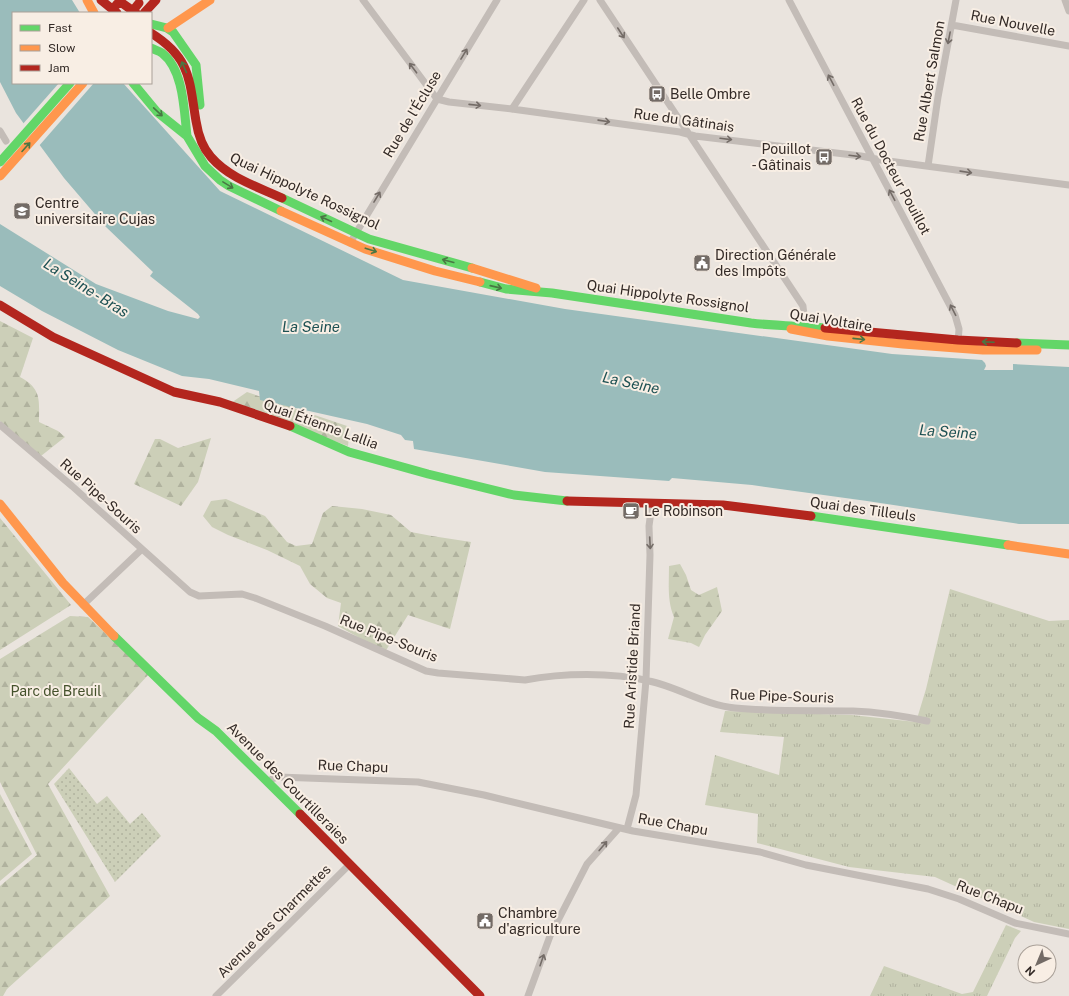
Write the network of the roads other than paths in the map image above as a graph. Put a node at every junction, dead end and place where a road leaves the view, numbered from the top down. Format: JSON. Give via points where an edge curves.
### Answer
{"nodes":[{"id":1,"x":87,"y":0,"type":"edge"},
{"id":2,"x":101,"y":0,"type":"edge"},
{"id":3,"x":156,"y":0,"type":"edge"},
{"id":4,"x":210,"y":0,"type":"edge"},
{"id":5,"x":363,"y":0,"type":"edge"},
{"id":6,"x":497,"y":0,"type":"edge"},
{"id":7,"x":584,"y":0,"type":"edge"},
{"id":8,"x":600,"y":0,"type":"edge"},
{"id":9,"x":790,"y":0,"type":"edge"},
{"id":10,"x":956,"y":0,"type":"edge"},
{"id":11,"x":1065,"y":0,"type":"edge"},
{"id":12,"x":140,"y":2,"type":"edge"},
{"id":13,"x":1069,"y":11,"type":"edge"},
{"id":14,"x":93,"y":12,"type":"edge"},
{"id":15,"x":113,"y":12,"type":"edge"},
{"id":16,"x":132,"y":12,"type":"edge"},
{"id":17,"x":135,"y":12,"type":"edge"},
{"id":18,"x":145,"y":12,"type":"edge"},
{"id":19,"x":152,"y":24,"type":"edge"},
{"id":20,"x":952,"y":25,"type":"junction"},
{"id":21,"x":168,"y":28,"type":"junction"},
{"id":22,"x":152,"y":34,"type":"edge"},
{"id":23,"x":1069,"y":46,"type":"edge"},
{"id":24,"x":152,"y":48,"type":"edge"},
{"id":25,"x":69,"y":84,"type":"edge"},
{"id":26,"x":83,"y":84,"type":"edge"},
{"id":27,"x":134,"y":84,"type":"edge"},
{"id":28,"x":437,"y":99,"type":"junction"},
{"id":29,"x":512,"y":108,"type":"junction"},
{"id":30,"x":0,"y":131,"type":"edge"},
{"id":31,"x":688,"y":134,"type":"junction"},
{"id":32,"x":187,"y":136,"type":"junction"},
{"id":33,"x":6,"y":141,"type":"dead end"},
{"id":34,"x":872,"y":158,"type":"junction"},
{"id":35,"x":0,"y":162,"type":"edge"},
{"id":36,"x":928,"y":166,"type":"junction"},
{"id":37,"x":221,"y":167,"type":"junction"},
{"id":38,"x":0,"y":176,"type":"edge"},
{"id":39,"x":1069,"y":186,"type":"edge"},
{"id":40,"x":356,"y":232,"type":"junction"},
{"id":41,"x":350,"y":242,"type":"junction"},
{"id":42,"x":552,"y":293,"type":"junction"},
{"id":43,"x":0,"y":305,"type":"edge"},
{"id":44,"x":780,"y":326,"type":"joint"},
{"id":45,"x":803,"y":329,"type":"junction"},
{"id":46,"x":958,"y":344,"type":"junction"},
{"id":47,"x":1069,"y":345,"type":"edge"},
{"id":48,"x":1069,"y":350,"type":"edge"},
{"id":49,"x":0,"y":425,"type":"edge"},
{"id":50,"x":0,"y":504,"type":"edge"},
{"id":51,"x":652,"y":504,"type":"junction"},
{"id":52,"x":142,"y":549,"type":"junction"},
{"id":53,"x":1069,"y":554,"type":"edge"},
{"id":54,"x":83,"y":605,"type":"junction"},
{"id":55,"x":646,"y":680,"type":"junction"},
{"id":56,"x":927,"y":721,"type":"dead end"},
{"id":57,"x":268,"y":783,"type":"junction"},
{"id":58,"x":618,"y":828,"type":"junction"},
{"id":59,"x":627,"y":829,"type":"junction"},
{"id":60,"x":350,"y":864,"type":"junction"},
{"id":61,"x":1069,"y":934,"type":"edge"},
{"id":62,"x":216,"y":996,"type":"edge"},
{"id":63,"x":480,"y":996,"type":"edge"},
{"id":64,"x":528,"y":996,"type":"edge"}],
"edges":[{"from":1,"to":14,"type":"street"},
{"from":2,"to":15,"type":"street"},
{"from":3,"to":18,"type":"street"},
{"from":4,"to":21,"type":"street"},
{"from":28,"to":5,"type":"street","one_way":true},
{"from":28,"to":6,"type":"street","name":"Rue de l'Écluse","one_way":true},
{"from":7,"to":29,"type":"street"},
{"from":8,"to":31,"type":"street","one_way":true},
{"from":34,"to":9,"type":"street","name":"Rue du Docteur Pouillot","one_way":true},
{"from":10,"to":20,"type":"street","name":"Rue Albert Salmon"},
{"from":11,"to":13,"type":"street"},
{"from":12,"to":16,"type":"street","bridge":true},
{"from":15,"to":17,"type":"street","via":[[117,4],[122,3]]},
{"from":19,"to":21,"type":"street"},
{"from":20,"to":23,"type":"street","name":"Rue Nouvelle"},
{"from":20,"to":36,"type":"street","name":"Rue Albert Salmon","one_way":true},
{"from":21,"to":37,"type":"street","via":[[196,65],[203,127],[208,144]]},
{"from":37,"to":22,"type":"street","name":"Quai Hippolyte Rossignol","one_way":true,"via":[[207,153],[200,138],[191,83],[184,65],[167,43]]},
{"from":24,"to":32,"type":"street","via":[[164,54],[180,82]]},
{"from":25,"to":35,"type":"street"},
{"from":38,"to":26,"type":"street","one_way":true},
{"from":27,"to":32,"type":"street","name":"Quai Hippolyte Rossignol","one_way":true,"via":[[157,112]]},
{"from":28,"to":29,"type":"street","name":"Rue du Gâtinais","one_way":true},
{"from":40,"to":28,"type":"street","name":"Rue de l'Écluse","one_way":true},
{"from":29,"to":31,"type":"street","name":"Rue du Gâtinais","one_way":true},
{"from":30,"to":33,"type":"street"},
{"from":31,"to":34,"type":"street","name":"Rue du Gâtinais","one_way":true},
{"from":31,"to":45,"type":"street","via":[[803,306]]},
{"from":32,"to":41,"type":"street","name":"Quai Hippolyte Rossignol","one_way":true,"via":[[205,166],[220,180]]},
{"from":34,"to":36,"type":"street","name":"Rue du Gâtinais"},
{"from":46,"to":34,"type":"street","name":"Rue du Docteur Pouillot","one_way":true,"via":[[956,315]]},
{"from":36,"to":39,"type":"street","name":"Rue du Gâtinais","one_way":true},
{"from":40,"to":37,"type":"street","name":"Quai Hippolyte Rossignol","one_way":true,"via":[[234,176]]},
{"from":40,"to":41,"type":"street","name":"Rue de l'Écluse"},
{"from":42,"to":40,"type":"street","name":"Quai Hippolyte Rossignol","one_way":true,"via":[[369,239]]},
{"from":41,"to":42,"type":"street","name":"Quai Hippolyte Rossignol","one_way":true,"via":[[435,271],[506,289]]},
{"from":42,"to":44,"type":"street","name":"Quai Hippolyte Rossignol"},
{"from":43,"to":51,"type":"street","name":"Quai Étienne Lallia","via":[[53,337],[168,390],[220,402],[300,430],[349,452],[514,495],[564,501]]},
{"from":44,"to":45,"type":"street","name":"Quai Voltaire"},
{"from":45,"to":46,"type":"street","name":"Quai Voltaire","via":[[895,343]]},
{"from":47,"to":46,"type":"street","name":"Quai Voltaire","one_way":true},
{"from":46,"to":48,"type":"street","name":"Quai Voltaire","via":[[983,350]]},
{"from":49,"to":52,"type":"street","name":"Rue Pipe-Souris"},
{"from":50,"to":54,"type":"street","name":"Avenue des Courtilleraies"},
{"from":51,"to":53,"type":"street","name":"Quai des Tilleuls","via":[[731,506]]},
{"from":51,"to":55,"type":"street","name":"Rue Aristide Briand","one_way":true,"via":[[649,526]]},
{"from":52,"to":54,"type":"street"},
{"from":52,"to":55,"type":"street","name":"Rue Pipe-Souris","via":[[190,592],[199,596],[242,594],[255,598],[426,671],[525,680],[538,677],[616,675]]},
{"from":54,"to":57,"type":"street","name":"Avenue des Courtilleraies"},
{"from":55,"to":56,"type":"street","name":"Rue Pipe-Souris","via":[[733,708],[854,711]]},
{"from":55,"to":59,"type":"street","name":"Rue Aristide Briand","via":[[636,795]]},
{"from":57,"to":58,"type":"street","name":"Rue Chapu","via":[[278,777],[418,782],[484,795]]},
{"from":57,"to":60,"type":"street","name":"Avenue des Courtilleraies"},
{"from":58,"to":59,"type":"street","name":"Rue Chapu"},
{"from":64,"to":58,"type":"street","one_way":true,"via":[[550,936],[587,864]]},
{"from":59,"to":61,"type":"street","name":"Rue Chapu","via":[[760,852],[806,865],[928,889],[954,897],[1015,923]]},
{"from":60,"to":62,"type":"street","name":"Avenue des Charmettes"},
{"from":60,"to":63,"type":"street","name":"Avenue des Courtilleraies"}]}
